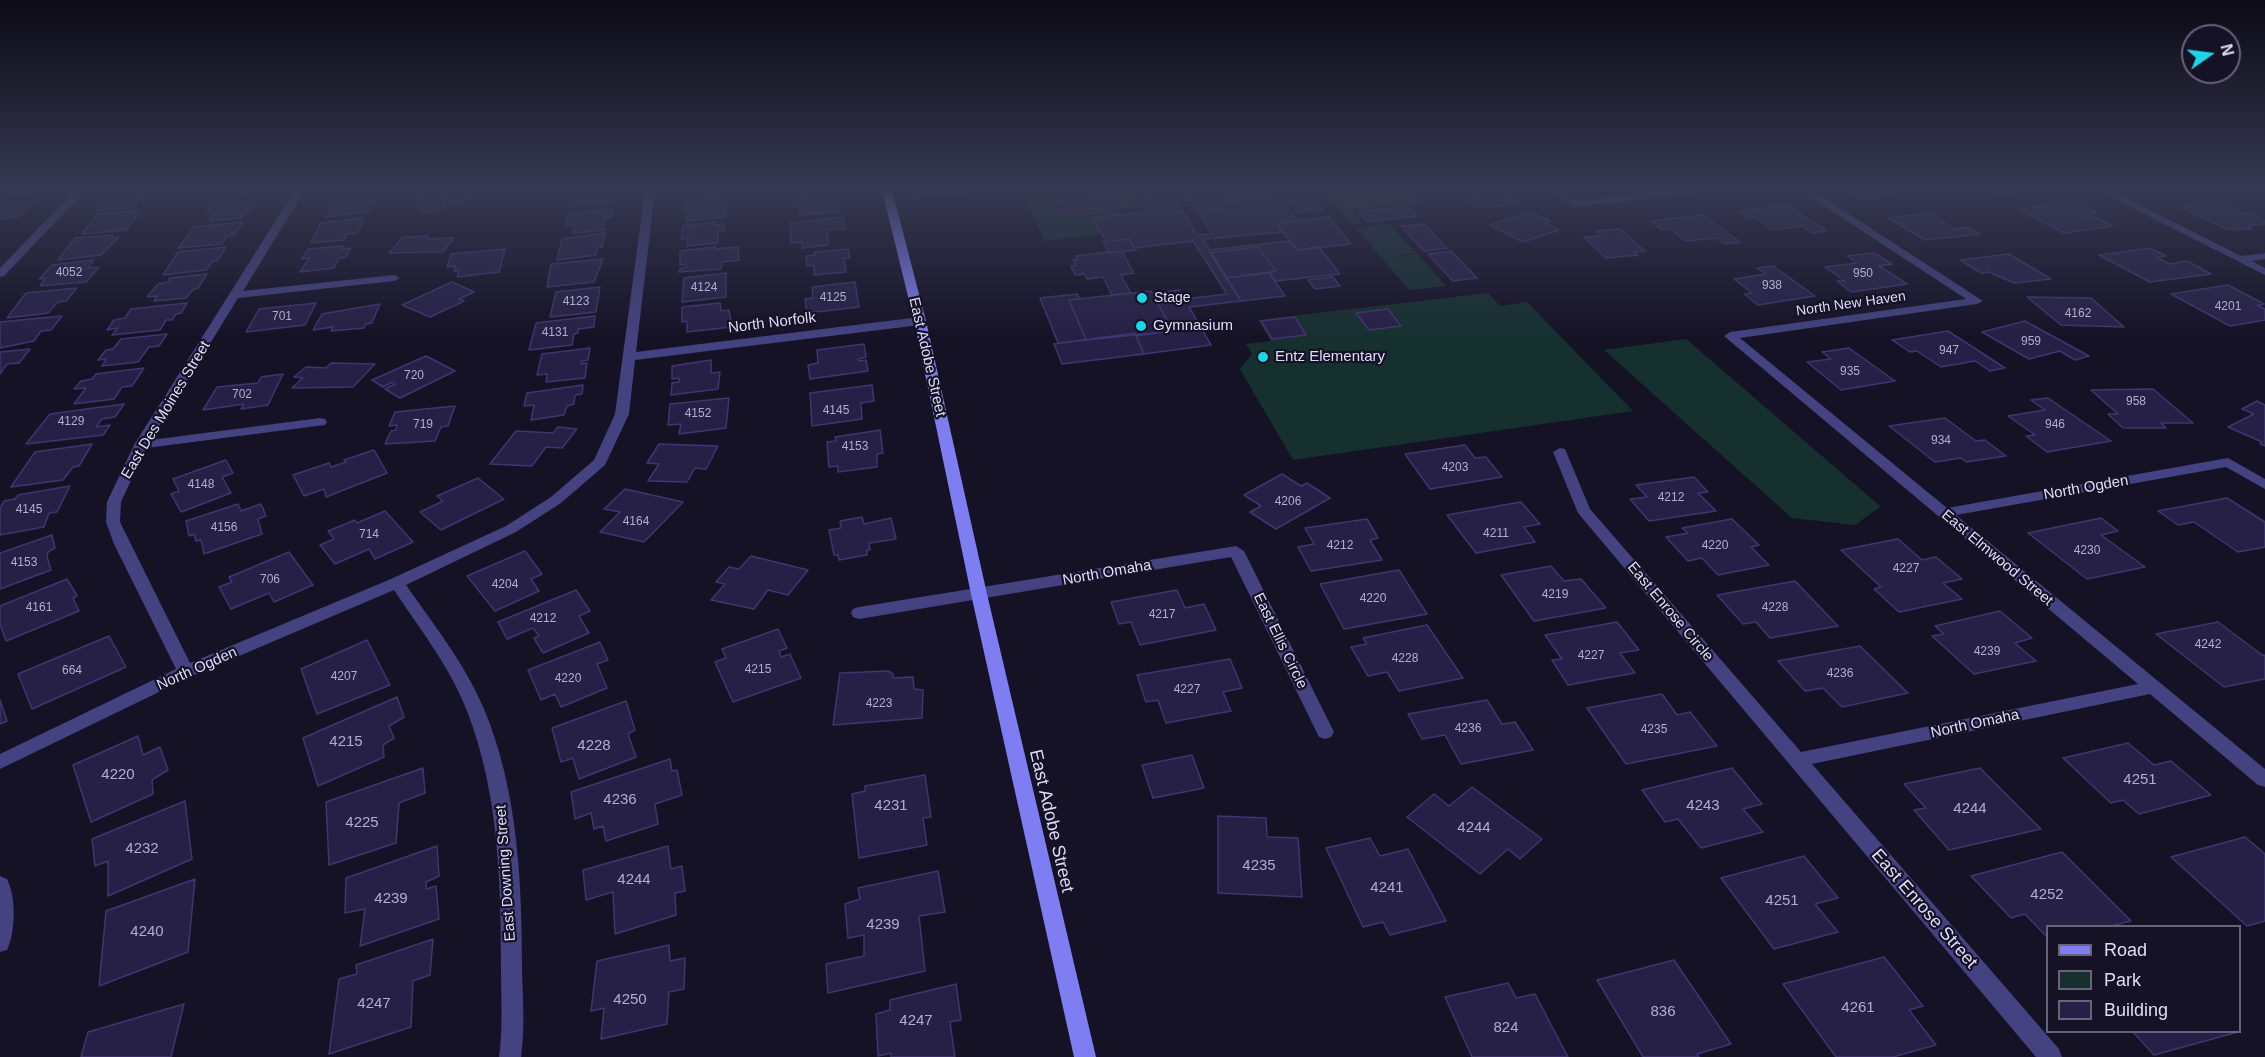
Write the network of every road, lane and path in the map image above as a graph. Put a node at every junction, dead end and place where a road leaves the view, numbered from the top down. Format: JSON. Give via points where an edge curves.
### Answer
{"nodes":[{"id":1,"x":33,"y":239,"type":"edge"},
{"id":2,"x":270,"y":239,"type":"edge"},
{"id":3,"x":644,"y":239,"type":"edge"},
{"id":4,"x":899,"y":239,"type":"edge"},
{"id":5,"x":1881,"y":239,"type":"edge"},
{"id":6,"x":2201,"y":239,"type":"edge"},
{"id":7,"x":2265,"y":256,"type":"edge"},
{"id":8,"x":2240,"y":259,"type":"junction"},
{"id":9,"x":2265,"y":272,"type":"edge"},
{"id":10,"x":0,"y":274,"type":"edge"},
{"id":11,"x":394,"y":278,"type":"dead end"},
{"id":12,"x":237,"y":295,"type":"junction"},
{"id":13,"x":920,"y":321,"type":"junction"},
{"id":14,"x":1730,"y":336,"type":"joint"},
{"id":15,"x":628,"y":357,"type":"junction"},
{"id":16,"x":320,"y":422,"type":"dead end"},
{"id":17,"x":141,"y":445,"type":"junction"},
{"id":18,"x":1560,"y":452,"type":"dead end"},
{"id":19,"x":2265,"y":485,"type":"edge"},
{"id":20,"x":1944,"y":513,"type":"junction"},
{"id":21,"x":1236,"y":551,"type":"joint"},
{"id":22,"x":397,"y":584,"type":"junction"},
{"id":23,"x":979,"y":594,"type":"junction"},
{"id":24,"x":859,"y":613,"type":"dead end"},
{"id":25,"x":186,"y":672,"type":"junction"},
{"id":26,"x":2153,"y":687,"type":"junction"},
{"id":27,"x":1325,"y":732,"type":"dead end"},
{"id":28,"x":1797,"y":760,"type":"junction"},
{"id":29,"x":0,"y":762,"type":"edge"},
{"id":30,"x":2265,"y":780,"type":"edge"},
{"id":31,"x":0,"y":885,"type":"edge"},
{"id":32,"x":0,"y":943,"type":"edge"},
{"id":33,"x":510,"y":1057,"type":"edge"},
{"id":34,"x":1085,"y":1057,"type":"edge"},
{"id":35,"x":2050,"y":1057,"type":"edge"}],
"edges":[{"from":1,"to":10,"type":"street"},
{"from":2,"to":12,"type":"street","name":"East Des Moines Street"},
{"from":3,"to":15,"type":"street"},
{"from":4,"to":13,"type":"street","name":"East Adobe Street"},
{"from":5,"to":14,"type":"street","name":"North New Haven","via":[[1977,301]]},
{"from":6,"to":8,"type":"street"},
{"from":7,"to":8,"type":"street"},
{"from":8,"to":9,"type":"street"},
{"from":11,"to":12,"type":"street"},
{"from":12,"to":17,"type":"street","name":"East Des Moines Street"},
{"from":13,"to":15,"type":"street","name":"North Norfolk"},
{"from":13,"to":23,"type":"street","name":"East Adobe Street"},
{"from":14,"to":20,"type":"street","name":"East Elmwood Street"},
{"from":15,"to":22,"type":"street","via":[[622,414],[600,462],[556,500],[511,530]]},
{"from":16,"to":17,"type":"street"},
{"from":17,"to":25,"type":"street","name":"East Des Moines Street","via":[[114,502],[113,522]]},
{"from":18,"to":28,"type":"street","name":"East Enrose Circle","via":[[1583,510]]},
{"from":19,"to":20,"type":"street","name":"North Ogden","via":[[2228,462]]},
{"from":20,"to":26,"type":"street","name":"East Elmwood Street"},
{"from":21,"to":23,"type":"street","name":"North Omaha"},
{"from":21,"to":27,"type":"street","name":"East Ellis Circle"},
{"from":22,"to":25,"type":"street","name":"North Ogden"},
{"from":22,"to":33,"type":"street","name":"East Downing Street","via":[[441,647],[475,709],[502,803],[511,910]]},
{"from":23,"to":24,"type":"street"},
{"from":23,"to":34,"type":"street","name":"East Adobe Street"},
{"from":25,"to":29,"type":"street","name":"North Ogden"},
{"from":26,"to":28,"type":"street","name":"North Omaha"},
{"from":26,"to":30,"type":"street","name":"East Elmwood Street"},
{"from":28,"to":35,"type":"street","name":"East Enrose Street"},
{"from":31,"to":32,"type":"street"}]}
